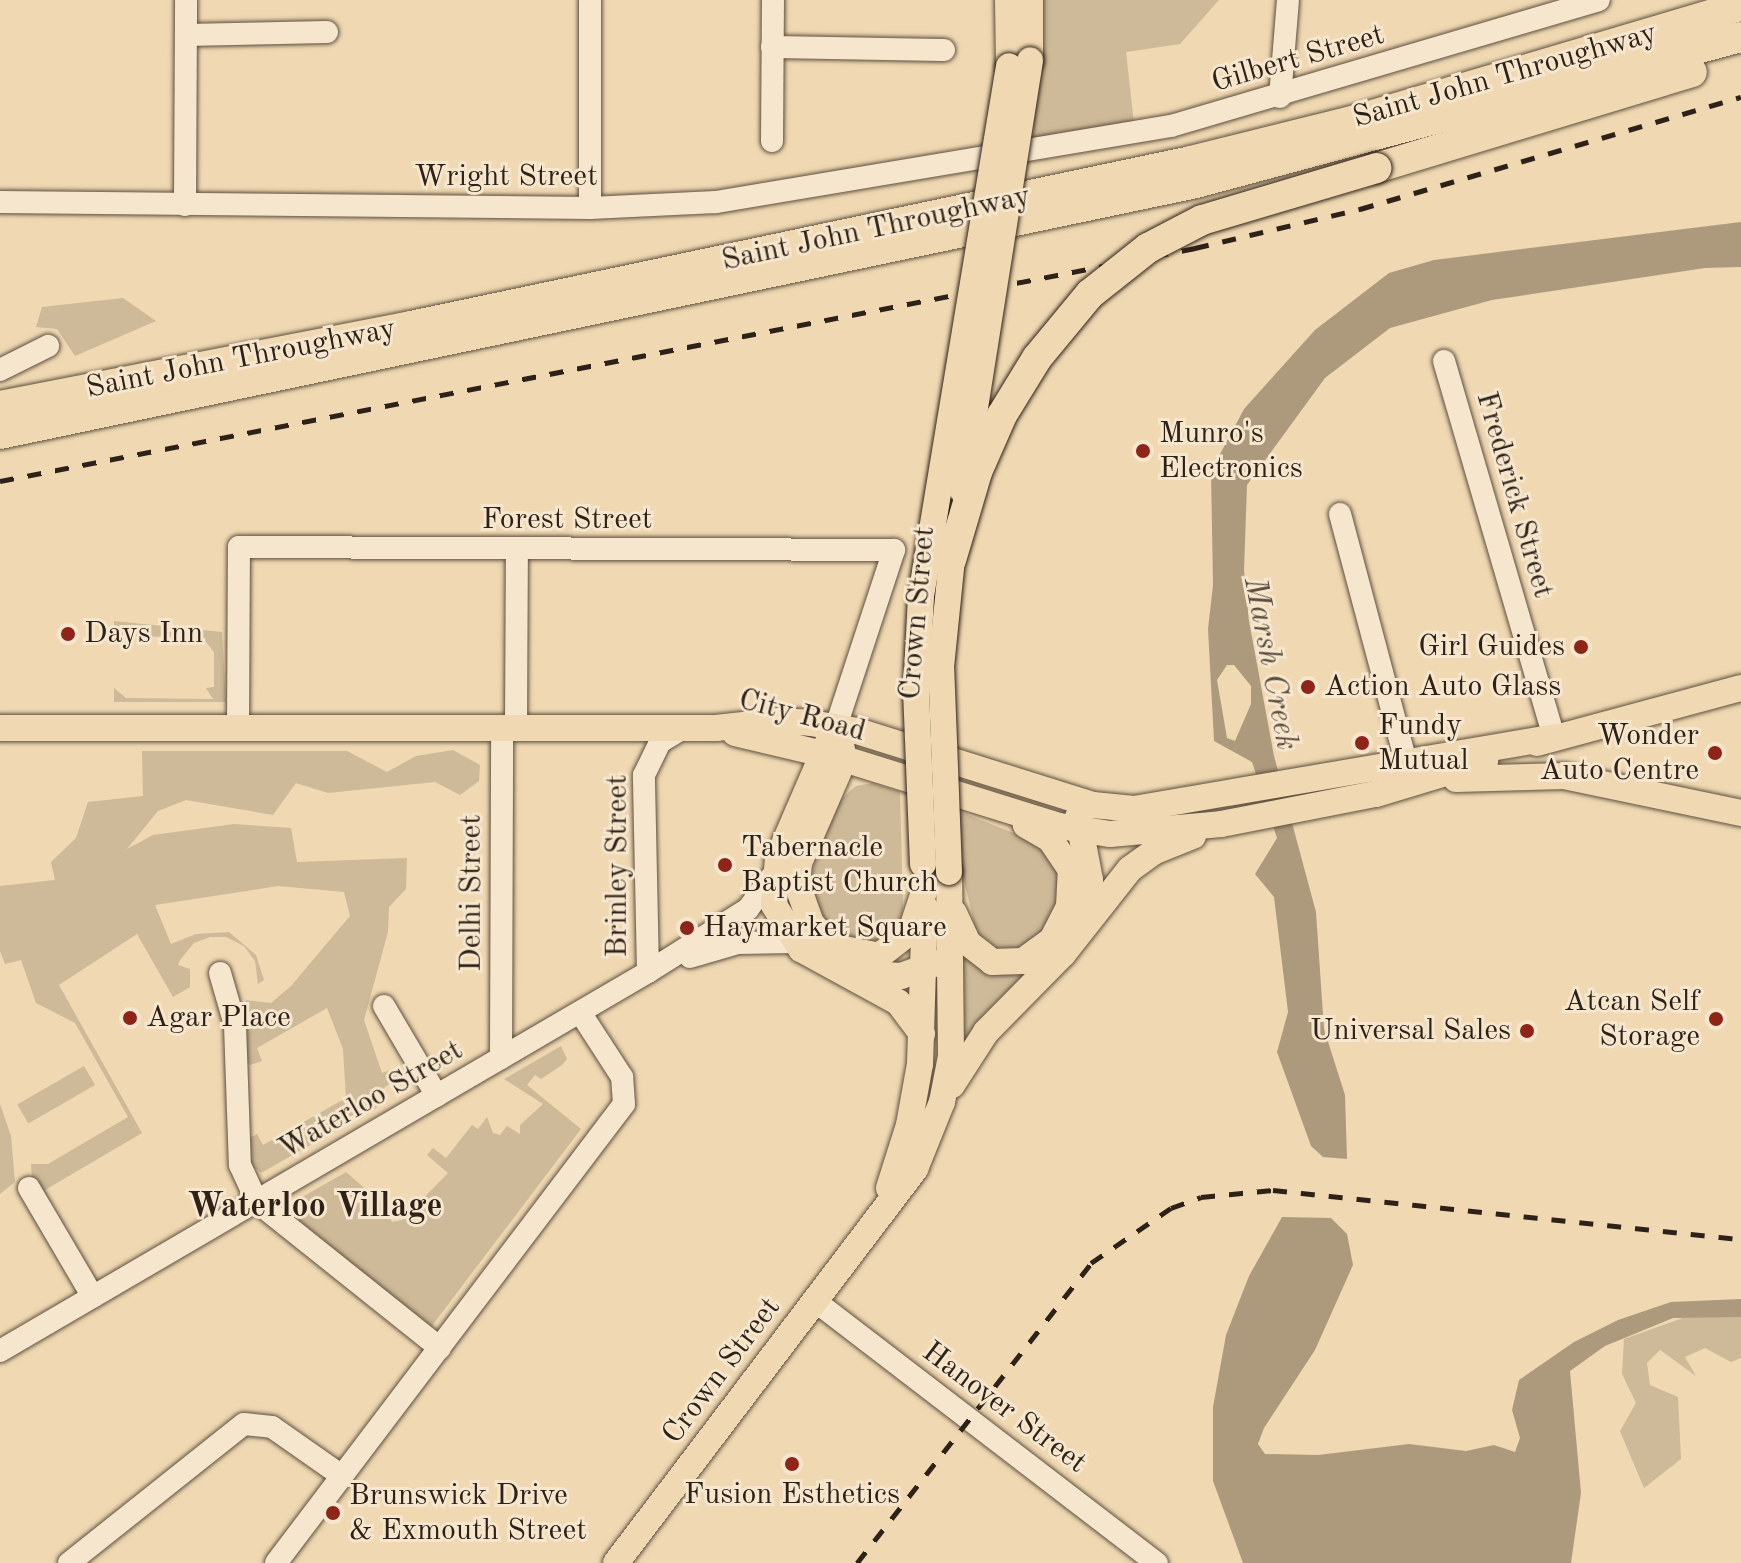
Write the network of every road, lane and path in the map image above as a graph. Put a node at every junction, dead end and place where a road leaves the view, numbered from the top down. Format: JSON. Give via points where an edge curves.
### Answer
{"nodes":[{"id":1,"x":186,"y":0,"type":"edge"},
{"id":2,"x":590,"y":0,"type":"edge"},
{"id":3,"x":773,"y":0,"type":"edge"},
{"id":4,"x":1008,"y":0,"type":"edge"},
{"id":5,"x":1030,"y":0,"type":"edge"},
{"id":6,"x":1288,"y":0,"type":"edge"},
{"id":7,"x":1599,"y":0,"type":"edge"},
{"id":8,"x":1741,"y":6,"type":"edge"},
{"id":9,"x":327,"y":32,"type":"dead end"},
{"id":10,"x":186,"y":35,"type":"junction"},
{"id":11,"x":1741,"y":37,"type":"edge"},
{"id":12,"x":772,"y":47,"type":"junction"},
{"id":13,"x":944,"y":50,"type":"dead end"},
{"id":14,"x":1741,"y":54,"type":"edge"},
{"id":15,"x":1020,"y":63,"type":"junction"},
{"id":16,"x":1280,"y":97,"type":"junction"},
{"id":17,"x":772,"y":141,"type":"dead end"},
{"id":18,"x":1009,"y":156,"type":"joint"},
{"id":19,"x":0,"y":202,"type":"edge"},
{"id":20,"x":185,"y":205,"type":"junction"},
{"id":21,"x":590,"y":208,"type":"junction"},
{"id":22,"x":48,"y":346,"type":"dead end"},
{"id":23,"x":1444,"y":361,"type":"dead end"},
{"id":24,"x":0,"y":370,"type":"edge"},
{"id":25,"x":0,"y":406,"type":"edge"},
{"id":26,"x":0,"y":434,"type":"edge"},
{"id":27,"x":1340,"y":514,"type":"dead end"},
{"id":28,"x":517,"y":551,"type":"junction"},
{"id":29,"x":951,"y":560,"type":"junction"},
{"id":30,"x":1741,"y":688,"type":"edge"},
{"id":31,"x":836,"y":726,"type":"junction"},
{"id":32,"x":509,"y":727,"type":"junction"},
{"id":33,"x":0,"y":728,"type":"edge"},
{"id":34,"x":238,"y":728,"type":"junction"},
{"id":35,"x":683,"y":728,"type":"junction"},
{"id":36,"x":716,"y":728,"type":"junction"},
{"id":37,"x":1554,"y":737,"type":"junction"},
{"id":38,"x":833,"y":756,"type":"junction"},
{"id":39,"x":1406,"y":762,"type":"junction"},
{"id":40,"x":1564,"y":776,"type":"junction"},
{"id":41,"x":1427,"y":781,"type":"junction"},
{"id":42,"x":1303,"y":795,"type":"junction"},
{"id":43,"x":972,"y":798,"type":"junction"},
{"id":44,"x":1069,"y":798,"type":"junction"},
{"id":45,"x":1741,"y":813,"type":"edge"},
{"id":46,"x":1221,"y":824,"type":"junction"},
{"id":47,"x":1082,"y":832,"type":"junction"},
{"id":48,"x":773,"y":875,"type":"junction"},
{"id":49,"x":924,"y":876,"type":"junction"},
{"id":50,"x":950,"y":904,"type":"junction"},
{"id":51,"x":1077,"y":938,"type":"junction"},
{"id":52,"x":795,"y":942,"type":"junction"},
{"id":53,"x":951,"y":955,"type":"junction"},
{"id":54,"x":924,"y":969,"type":"junction"},
{"id":55,"x":648,"y":972,"type":"junction"},
{"id":56,"x":839,"y":972,"type":"junction"},
{"id":57,"x":220,"y":973,"type":"dead end"},
{"id":58,"x":384,"y":1006,"type":"dead end"},
{"id":59,"x":580,"y":1012,"type":"junction"},
{"id":60,"x":922,"y":1034,"type":"junction"},
{"id":61,"x":501,"y":1058,"type":"junction"},
{"id":62,"x":437,"y":1096,"type":"junction"},
{"id":63,"x":942,"y":1102,"type":"junction"},
{"id":64,"x":29,"y":1188,"type":"dead end"},
{"id":65,"x":257,"y":1202,"type":"junction"},
{"id":66,"x":878,"y":1217,"type":"junction"},
{"id":67,"x":93,"y":1297,"type":"junction"},
{"id":68,"x":815,"y":1301,"type":"junction"},
{"id":69,"x":440,"y":1348,"type":"junction"},
{"id":70,"x":0,"y":1351,"type":"edge"},
{"id":71,"x":342,"y":1476,"type":"junction"},
{"id":72,"x":624,"y":1560,"type":"edge"},
{"id":73,"x":69,"y":1563,"type":"edge"},
{"id":74,"x":276,"y":1563,"type":"edge"},
{"id":75,"x":1157,"y":1563,"type":"edge"}],
"edges":[{"from":1,"to":10,"type":"street"},
{"from":2,"to":21,"type":"street"},
{"from":3,"to":12,"type":"street"},
{"from":4,"to":15,"type":"main road","name":"Crown Street"},
{"from":5,"to":15,"type":"main road","name":"Crown Street"},
{"from":6,"to":16,"type":"street"},
{"from":7,"to":16,"type":"street","name":"Gilbert Street"},
{"from":8,"to":25,"type":"highway","name":"Saint John Throughway","via":[[1352,121],[1176,164],[411,326]]},
{"from":9,"to":10,"type":"street"},
{"from":10,"to":20,"type":"street"},
{"from":11,"to":26,"type":"highway","name":"Saint John Throughway","via":[[1196,183]]},
{"from":12,"to":13,"type":"street"},
{"from":12,"to":17,"type":"street"},
{"from":14,"to":29,"type":"highway","bridge":true,"via":[[1202,220],[1148,248],[1090,294],[1037,358],[1002,415],[977,472]]},
{"from":15,"to":29,"type":"main road","name":"Crown Street","bridge":true},
{"from":15,"to":49,"type":"main road","name":"Crown Street","bridge":true,"via":[[921,596],[916,692]]},
{"from":16,"to":18,"type":"street","name":"Gilbert Street","via":[[1171,126]]},
{"from":18,"to":21,"type":"street","name":"Wright Street","via":[[703,204]]},
{"from":19,"to":20,"type":"street","name":"Wright Street"},
{"from":20,"to":21,"type":"street","name":"Wright Street"},
{"from":22,"to":24,"type":"street"},
{"from":23,"to":37,"type":"street","name":"Frederick Street"},
{"from":27,"to":39,"type":"street"},
{"from":28,"to":31,"type":"street","name":"Forest Street","via":[[894,550]]},
{"from":28,"to":32,"type":"street","name":"Delhi Street"},
{"from":28,"to":34,"type":"street","name":"Forest Street","via":[[239,547]]},
{"from":29,"to":50,"type":"main road","name":"Crown Street","bridge":true,"via":[[941,707]]},
{"from":30,"to":37,"type":"main road"},
{"from":31,"to":36,"type":"main road","name":"City Road","via":[[778,721]]},
{"from":31,"to":38,"type":"main road"},
{"from":31,"to":44,"type":"main road","name":"City Road"},
{"from":32,"to":34,"type":"main road"},
{"from":32,"to":35,"type":"main road"},
{"from":32,"to":61,"type":"street","name":"Delhi Street"},
{"from":33,"to":34,"type":"main road"},
{"from":35,"to":36,"type":"main road"},
{"from":35,"to":55,"type":"street","name":"Brinley Street","via":[[660,742],[644,775]]},
{"from":36,"to":38,"type":"main road","name":"City Road"},
{"from":37,"to":39,"type":"main road"},
{"from":37,"to":40,"type":"main road"},
{"from":37,"to":41,"type":"main road"},
{"from":38,"to":43,"type":"main road","name":"City Road"},
{"from":38,"to":48,"type":"main road"},
{"from":38,"to":49,"type":"main road","via":[[799,863],[797,884],[811,923],[844,949],[879,956],[911,931]]},
{"from":39,"to":42,"type":"main road"},
{"from":40,"to":41,"type":"main road"},
{"from":40,"to":45,"type":"main road"},
{"from":41,"to":42,"type":"main road"},
{"from":42,"to":44,"type":"main road","name":"City Road","via":[[1242,792],[1134,809]]},
{"from":42,"to":46,"type":"main road","name":"City Road"},
{"from":43,"to":47,"type":"main road","name":"City Road"},
{"from":43,"to":50,"type":"main road","via":[[1039,832],[1065,854],[1071,870],[1069,906],[1038,954],[1006,965],[992,962],[968,943]]},
{"from":44,"to":47,"type":"main road"},
{"from":46,"to":47,"type":"main road","name":"City Road","via":[[1128,835]]},
{"from":46,"to":51,"type":"main road","via":[[1142,858]]},
{"from":47,"to":51,"type":"main road","via":[[1090,893]]},
{"from":48,"to":52,"type":"main road","via":[[774,905]]},
{"from":48,"to":55,"type":"street","via":[[748,909]]},
{"from":49,"to":54,"type":"main road","name":"Crown Street"},
{"from":50,"to":53,"type":"main road","name":"Crown Street"},
{"from":51,"to":63,"type":"main road","via":[[986,1032]]},
{"from":52,"to":55,"type":"street","via":[[723,946]]},
{"from":52,"to":56,"type":"main road"},
{"from":53,"to":54,"type":"main road"},
{"from":53,"to":63,"type":"main road","name":"Crown Street","via":[[951,1056]]},
{"from":54,"to":56,"type":"main road","via":[[901,976]]},
{"from":54,"to":60,"type":"main road","name":"Crown Street"},
{"from":55,"to":59,"type":"street","name":"Waterloo Street"},
{"from":56,"to":60,"type":"main road","via":[[898,1002]]},
{"from":57,"to":65,"type":"street","via":[[235,1025],[240,1165]]},
{"from":58,"to":62,"type":"street"},
{"from":59,"to":61,"type":"street","name":"Waterloo Street"},
{"from":59,"to":69,"type":"street","via":[[622,1077],[624,1104]]},
{"from":60,"to":66,"type":"main road","name":"Crown Street","via":[[909,1125]]},
{"from":61,"to":62,"type":"street","name":"Waterloo Street"},
{"from":62,"to":65,"type":"street","name":"Waterloo Street"},
{"from":63,"to":66,"type":"main road","name":"Crown Street","via":[[915,1169]]},
{"from":64,"to":67,"type":"street"},
{"from":65,"to":67,"type":"street","name":"Waterloo Street"},
{"from":65,"to":69,"type":"street"},
{"from":66,"to":68,"type":"main road","name":"Crown Street"},
{"from":67,"to":70,"type":"street","name":"Waterloo Street"},
{"from":68,"to":72,"type":"main road","name":"Crown Street"},
{"from":68,"to":75,"type":"street","name":"Hanover Street"},
{"from":69,"to":71,"type":"street"},
{"from":71,"to":73,"type":"street","via":[[272,1427],[244,1424]]},
{"from":71,"to":74,"type":"street"}]}
